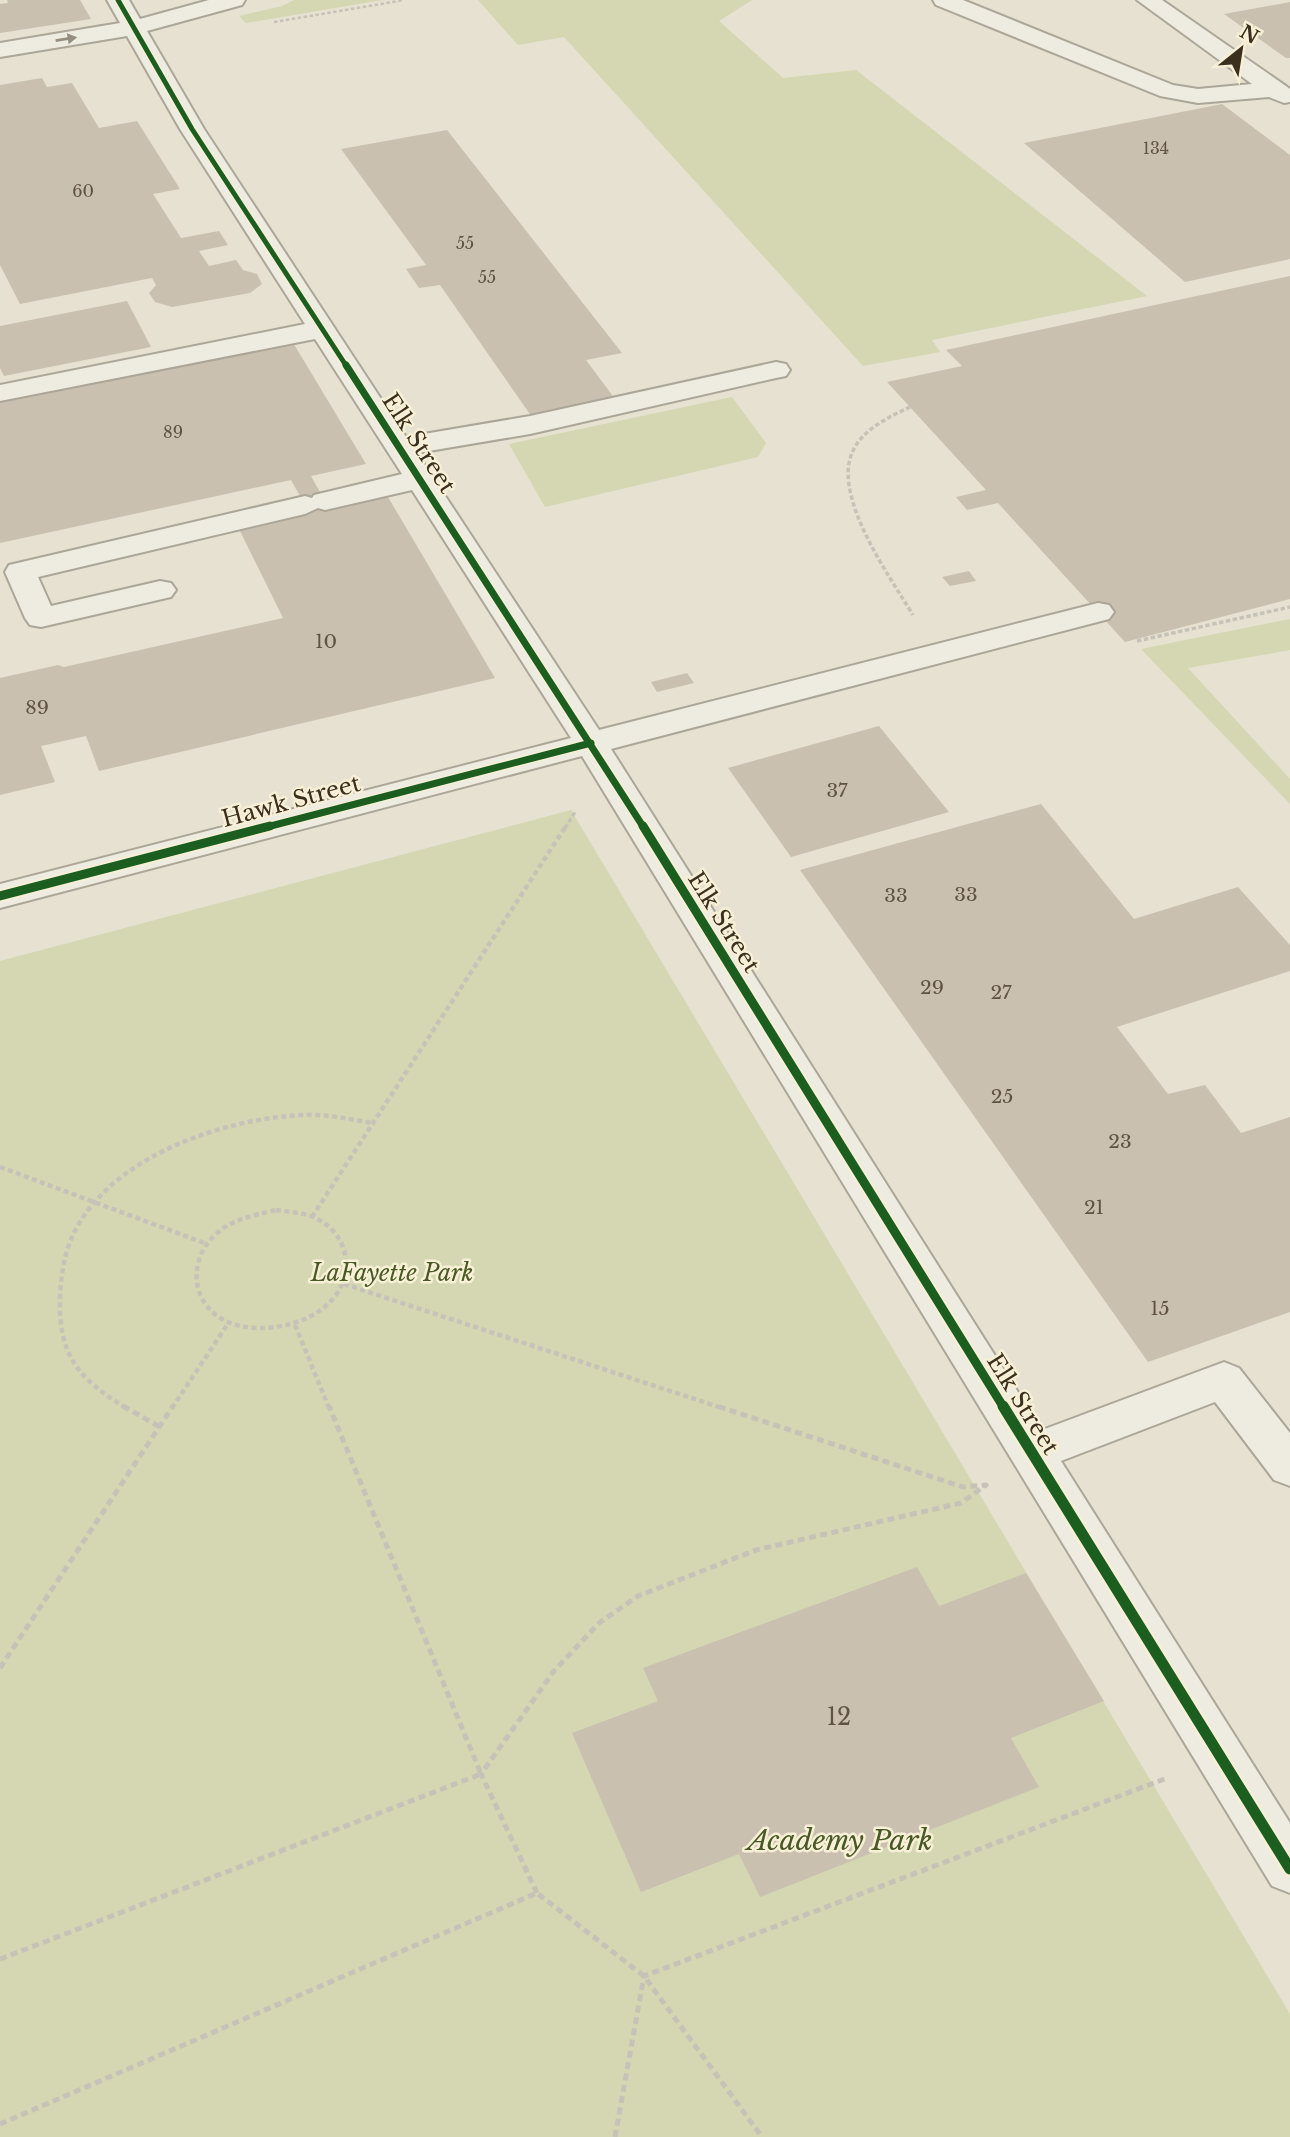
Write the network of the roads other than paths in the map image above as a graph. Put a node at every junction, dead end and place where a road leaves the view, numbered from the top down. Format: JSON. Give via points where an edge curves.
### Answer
{"nodes":[{"id":1,"x":234,"y":0,"type":"edge"},
{"id":2,"x":944,"y":0,"type":"edge"},
{"id":3,"x":1148,"y":0,"type":"edge"},
{"id":4,"x":125,"y":14,"type":"edge"},
{"id":5,"x":0,"y":50,"type":"edge"},
{"id":6,"x":1282,"y":95,"type":"edge"},
{"id":7,"x":321,"y":329,"type":"junction"},
{"id":8,"x":776,"y":370,"type":"dead end"},
{"id":9,"x":0,"y":393,"type":"edge"},
{"id":10,"x":398,"y":447,"type":"junction"},
{"id":11,"x":419,"y":479,"type":"junction"},
{"id":12,"x":160,"y":590,"type":"dead end"},
{"id":13,"x":1094,"y":613,"type":"road end"},
{"id":14,"x":591,"y":743,"type":"junction"},
{"id":15,"x":0,"y":897,"type":"edge"},
{"id":16,"x":1031,"y":1453,"type":"junction"},
{"id":17,"x":1290,"y":1467,"type":"edge"},
{"id":18,"x":1290,"y":1869,"type":"edge"}],
"edges":[{"from":1,"to":4,"type":"street"},
{"from":2,"to":6,"type":"street","via":[[1168,91],[1198,96]]},
{"from":3,"to":6,"type":"street"},
{"from":5,"to":4,"type":"street","one_way":true},
{"from":4,"to":7,"type":"street","name":"Elk Street","via":[[192,129]]},
{"from":7,"to":9,"type":"street"},
{"from":7,"to":10,"type":"street","name":"Elk Street"},
{"from":8,"to":10,"type":"street","via":[[530,425]]},
{"from":10,"to":11,"type":"street","name":"Elk Street"},
{"from":11,"to":12,"type":"street","via":[[20,572],[41,618]]},
{"from":11,"to":14,"type":"street","name":"Elk Street"},
{"from":13,"to":14,"type":"street","name":"Hawk Street"},
{"from":14,"to":15,"type":"street","name":"Hawk Street"},
{"from":14,"to":16,"type":"street","name":"Elk Street"},
{"from":16,"to":17,"type":"street","via":[[1224,1380]]},
{"from":16,"to":18,"type":"street","name":"Elk Street"}]}
